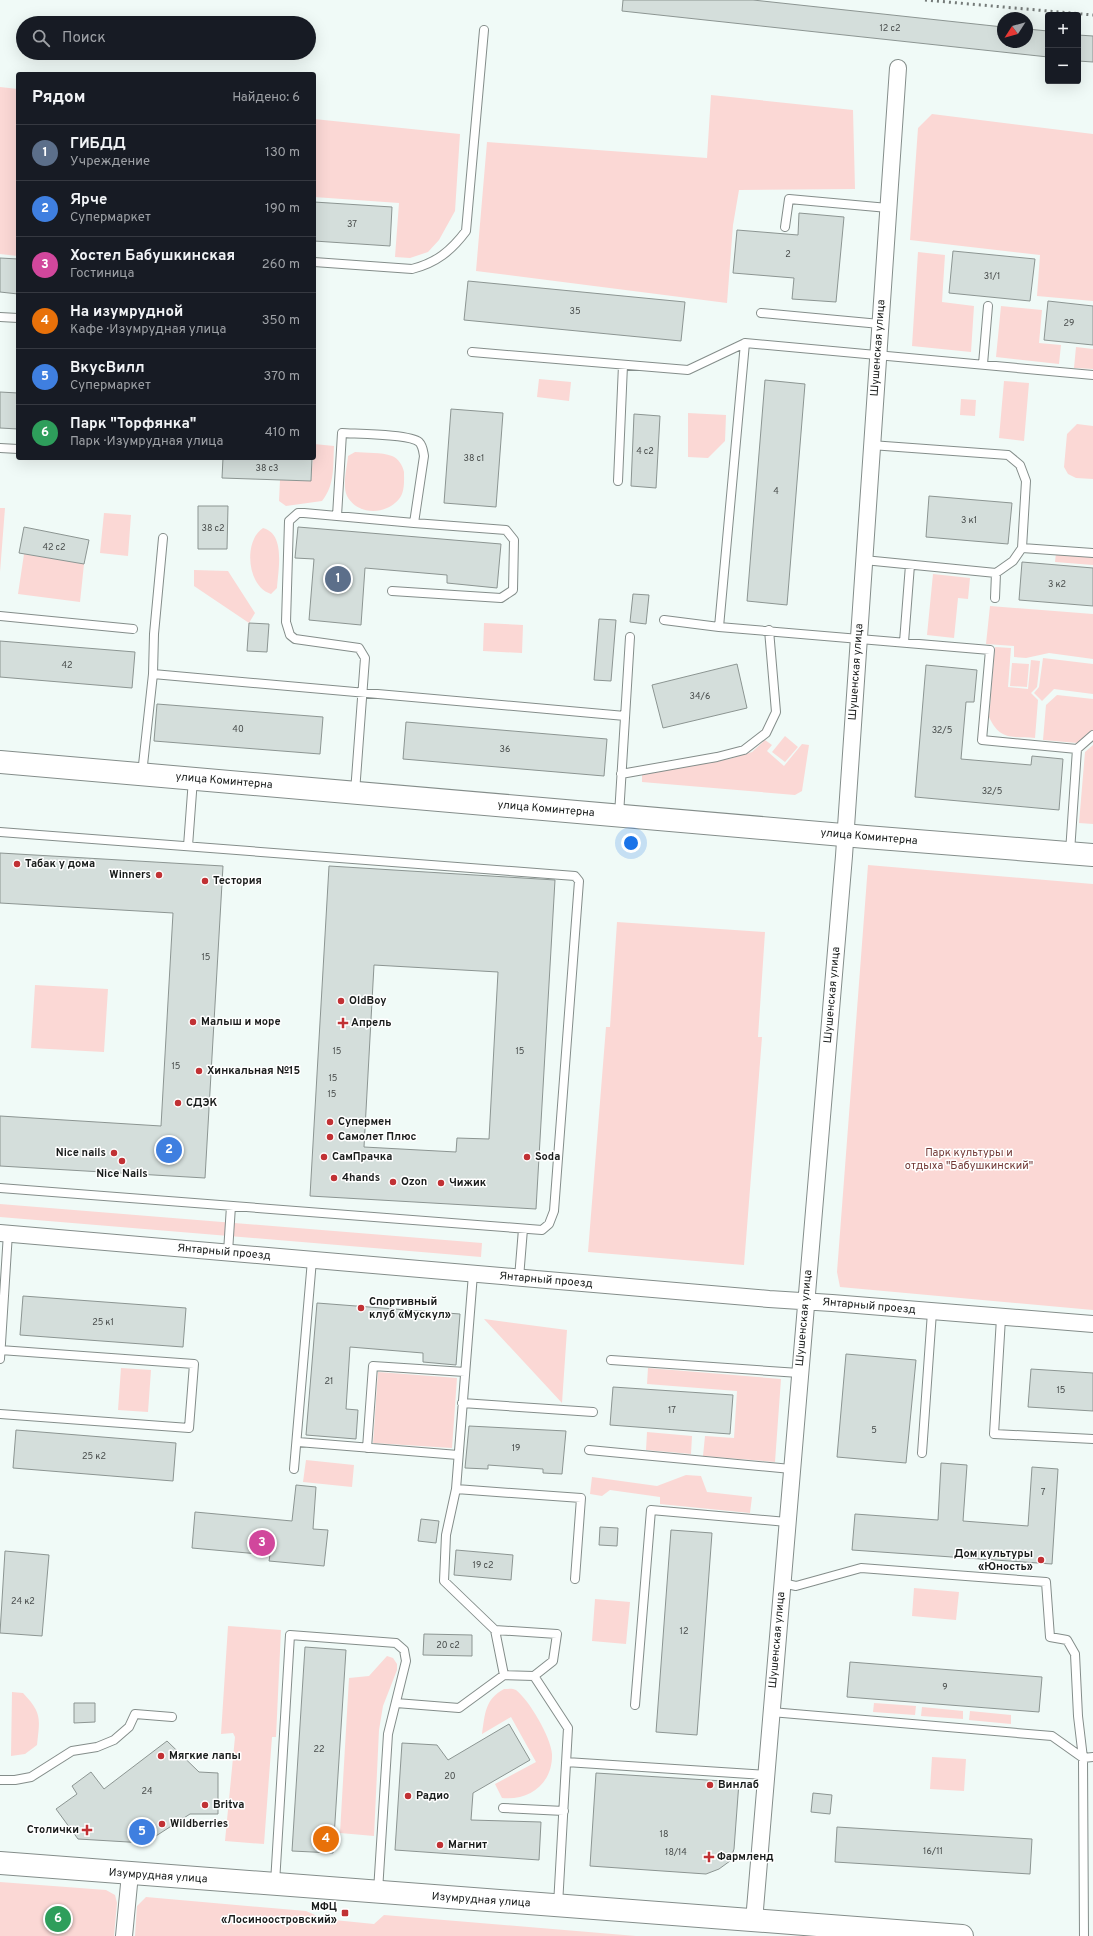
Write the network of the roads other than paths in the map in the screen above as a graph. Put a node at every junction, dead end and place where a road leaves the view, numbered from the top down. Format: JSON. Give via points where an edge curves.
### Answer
{"nodes":[{"id":1,"x":484,"y":30,"type":"dead end"},
{"id":2,"x":898,"y":68,"type":"dead end"},
{"id":3,"x":888,"y":208,"type":"junction"},
{"id":4,"x":786,"y":226,"type":"dead end"},
{"id":5,"x":316,"y":262,"type":"edge"},
{"id":6,"x":988,"y":306,"type":"dead end"},
{"id":7,"x":761,"y":313,"type":"dead end"},
{"id":8,"x":0,"y":317,"type":"edge"},
{"id":9,"x":16,"y":318,"type":"edge"},
{"id":10,"x":880,"y":324,"type":"junction"},
{"id":11,"x":745,"y":343,"type":"junction"},
{"id":12,"x":472,"y":352,"type":"dead end"},
{"id":13,"x":877,"y":354,"type":"junction"},
{"id":14,"x":983,"y":364,"type":"junction"},
{"id":15,"x":623,"y":365,"type":"junction"},
{"id":16,"x":1093,"y":375,"type":"edge"},
{"id":17,"x":871,"y":445,"type":"junction"},
{"id":18,"x":0,"y":448,"type":"edge"},
{"id":19,"x":16,"y":449,"type":"edge"},
{"id":20,"x":618,"y":481,"type":"dead end"},
{"id":21,"x":337,"y":516,"type":"junction"},
{"id":22,"x":414,"y":523,"type":"junction"},
{"id":23,"x":163,"y":538,"type":"dead end"},
{"id":24,"x":1022,"y":548,"type":"junction"},
{"id":25,"x":1093,"y":553,"type":"edge"},
{"id":26,"x":864,"y":560,"type":"junction"},
{"id":27,"x":910,"y":565,"type":"junction"},
{"id":28,"x":996,"y":573,"type":"junction"},
{"id":29,"x":392,"y":591,"type":"dead end"},
{"id":30,"x":995,"y":598,"type":"dead end"},
{"id":31,"x":0,"y":616,"type":"edge"},
{"id":32,"x":664,"y":620,"type":"dead end"},
{"id":33,"x":719,"y":626,"type":"junction"},
{"id":34,"x":133,"y":629,"type":"dead end"},
{"id":35,"x":769,"y":630,"type":"junction"},
{"id":36,"x":630,"y":637,"type":"dead end"},
{"id":37,"x":858,"y":639,"type":"junction"},
{"id":38,"x":904,"y":642,"type":"junction"},
{"id":39,"x":153,"y":674,"type":"junction"},
{"id":40,"x":363,"y":693,"type":"junction"},
{"id":41,"x":625,"y":716,"type":"junction"},
{"id":42,"x":1093,"y":735,"type":"edge"},
{"id":43,"x":1077,"y":748,"type":"junction"},
{"id":44,"x":0,"y":762,"type":"edge"},
{"id":45,"x":142,"y":774,"type":"junction"},
{"id":46,"x":622,"y":774,"type":"junction"},
{"id":47,"x":193,"y":779,"type":"junction"},
{"id":48,"x":355,"y":793,"type":"junction"},
{"id":49,"x":619,"y":815,"type":"junction"},
{"id":50,"x":0,"y":832,"type":"edge"},
{"id":51,"x":845,"y":835,"type":"junction"},
{"id":52,"x":188,"y":846,"type":"junction"},
{"id":53,"x":1070,"y":853,"type":"junction"},
{"id":54,"x":1093,"y":855,"type":"edge"},
{"id":55,"x":0,"y":1188,"type":"edge"},
{"id":56,"x":231,"y":1206,"type":"junction"},
{"id":57,"x":523,"y":1229,"type":"junction"},
{"id":58,"x":4,"y":1233,"type":"edge"},
{"id":59,"x":228,"y":1252,"type":"junction"},
{"id":60,"x":312,"y":1260,"type":"junction"},
{"id":61,"x":473,"y":1274,"type":"junction"},
{"id":62,"x":519,"y":1278,"type":"junction"},
{"id":63,"x":805,"y":1302,"type":"junction"},
{"id":64,"x":932,"y":1312,"type":"junction"},
{"id":65,"x":1001,"y":1318,"type":"junction"},
{"id":66,"x":1093,"y":1324,"type":"edge"},
{"id":67,"x":0,"y":1350,"type":"edge"},
{"id":68,"x":0,"y":1359,"type":"edge"},
{"id":69,"x":611,"y":1360,"type":"dead end"},
{"id":70,"x":465,"y":1372,"type":"junction"},
{"id":71,"x":799,"y":1373,"type":"junction"},
{"id":72,"x":462,"y":1403,"type":"junction"},
{"id":73,"x":593,"y":1412,"type":"dead end"},
{"id":74,"x":0,"y":1414,"type":"edge"},
{"id":75,"x":1093,"y":1439,"type":"edge"},
{"id":76,"x":298,"y":1442,"type":"junction"},
{"id":77,"x":367,"y":1448,"type":"junction"},
{"id":78,"x":589,"y":1450,"type":"dead end"},
{"id":79,"x":922,"y":1453,"type":"dead end"},
{"id":80,"x":458,"y":1455,"type":"junction"},
{"id":81,"x":294,"y":1469,"type":"dead end"},
{"id":82,"x":791,"y":1469,"type":"junction"},
{"id":83,"x":456,"y":1489,"type":"junction"},
{"id":84,"x":787,"y":1522,"type":"junction"},
{"id":85,"x":575,"y":1579,"type":"dead end"},
{"id":86,"x":782,"y":1583,"type":"junction"},
{"id":87,"x":495,"y":1630,"type":"junction"},
{"id":88,"x":504,"y":1675,"type":"junction"},
{"id":89,"x":534,"y":1676,"type":"junction"},
{"id":90,"x":396,"y":1703,"type":"junction"},
{"id":91,"x":635,"y":1705,"type":"dead end"},
{"id":92,"x":771,"y":1712,"type":"junction"},
{"id":93,"x":172,"y":1717,"type":"dead end"},
{"id":94,"x":1093,"y":1757,"type":"edge"},
{"id":95,"x":1083,"y":1758,"type":"junction"},
{"id":96,"x":566,"y":1762,"type":"junction"},
{"id":97,"x":766,"y":1775,"type":"junction"},
{"id":98,"x":0,"y":1780,"type":"edge"},
{"id":99,"x":503,"y":1808,"type":"dead end"},
{"id":100,"x":564,"y":1811,"type":"junction"},
{"id":101,"x":0,"y":1864,"type":"edge"},
{"id":102,"x":130,"y":1874,"type":"junction"},
{"id":103,"x":275,"y":1884,"type":"junction"},
{"id":104,"x":378,"y":1892,"type":"junction"},
{"id":105,"x":558,"y":1905,"type":"junction"},
{"id":106,"x":754,"y":1920,"type":"junction"},
{"id":107,"x":840,"y":1932,"type":"edge"},
{"id":108,"x":124,"y":1936,"type":"edge"},
{"id":109,"x":962,"y":1936,"type":"edge"},
{"id":110,"x":1084,"y":1936,"type":"edge"}],
"edges":[{"from":1,"to":5,"type":"lane","via":[[466,231],[454,247],[425,266],[412,270]]},
{"from":2,"to":3,"type":"street","name":"Шушенская улица"},
{"from":3,"to":4,"type":"lane","via":[[789,199]]},
{"from":3,"to":10,"type":"street","name":"Шушенская улица"},
{"from":6,"to":14,"type":"lane"},
{"from":7,"to":10,"type":"lane"},
{"from":8,"to":9,"type":"lane"},
{"from":10,"to":13,"type":"street","name":"Шушенская улица"},
{"from":11,"to":13,"type":"lane"},
{"from":11,"to":15,"type":"lane","via":[[688,370]]},
{"from":11,"to":33,"type":"lane"},
{"from":12,"to":15,"type":"lane"},
{"from":13,"to":14,"type":"lane"},
{"from":13,"to":17,"type":"street","name":"Шушенская улица"},
{"from":14,"to":16,"type":"lane"},
{"from":15,"to":20,"type":"lane"},
{"from":17,"to":24,"type":"lane","via":[[1008,455],[1020,465],[1026,481]]},
{"from":17,"to":26,"type":"street","name":"Шушенская улица"},
{"from":18,"to":19,"type":"lane"},
{"from":21,"to":22,"type":"lane"},
{"from":21,"to":22,"type":"lane","via":[[342,433],[406,438],[419,442],[424,456]]},
{"from":21,"to":40,"type":"lane","via":[[298,513],[289,520],[286,622],[290,635],[295,639],[359,648],[366,658]]},
{"from":22,"to":29,"type":"lane","via":[[506,530],[514,540],[513,590],[501,598]]},
{"from":23,"to":39,"type":"lane"},
{"from":24,"to":25,"type":"lane"},
{"from":24,"to":28,"type":"lane","via":[[1013,561]]},
{"from":26,"to":27,"type":"lane"},
{"from":26,"to":37,"type":"street","name":"Шушенская улица"},
{"from":27,"to":28,"type":"lane"},
{"from":27,"to":38,"type":"lane"},
{"from":28,"to":30,"type":"lane"},
{"from":31,"to":34,"type":"lane"},
{"from":32,"to":33,"type":"lane"},
{"from":33,"to":35,"type":"lane"},
{"from":35,"to":37,"type":"lane"},
{"from":35,"to":46,"type":"lane","via":[[776,712],[766,733],[744,750]]},
{"from":36,"to":41,"type":"lane"},
{"from":37,"to":38,"type":"lane"},
{"from":37,"to":51,"type":"street","name":"Шушенская улица"},
{"from":38,"to":43,"type":"lane","via":[[990,650],[982,740]]},
{"from":39,"to":40,"type":"lane"},
{"from":39,"to":45,"type":"lane"},
{"from":40,"to":41,"type":"lane"},
{"from":40,"to":48,"type":"lane"},
{"from":41,"to":46,"type":"lane"},
{"from":42,"to":43,"type":"lane"},
{"from":43,"to":53,"type":"lane"},
{"from":44,"to":45,"type":"street","name":"улица Коминтерна"},
{"from":45,"to":47,"type":"street","name":"улица Коминтерна"},
{"from":46,"to":49,"type":"lane"},
{"from":47,"to":48,"type":"street","name":"улица Коминтерна"},
{"from":47,"to":52,"type":"lane"},
{"from":48,"to":49,"type":"street","name":"улица Коминтерна"},
{"from":49,"to":51,"type":"street","name":"улица Коминтерна"},
{"from":50,"to":52,"type":"lane"},
{"from":51,"to":53,"type":"street","name":"улица Коминтерна"},
{"from":51,"to":63,"type":"street","name":"Шушенская улица"},
{"from":52,"to":57,"type":"lane","via":[[577,878],[579,881],[554,1211],[549,1224],[542,1230]]},
{"from":53,"to":54,"type":"street","name":"улица Коминтерна"},
{"from":55,"to":56,"type":"lane"},
{"from":56,"to":57,"type":"lane"},
{"from":56,"to":59,"type":"lane"},
{"from":57,"to":62,"type":"lane"},
{"from":58,"to":59,"type":"street","name":"Янтарный проезд"},
{"from":58,"to":67,"type":"lane"},
{"from":59,"to":60,"type":"street","name":"Янтарный проезд"},
{"from":60,"to":61,"type":"street","name":"Янтарный проезд"},
{"from":60,"to":76,"type":"lane"},
{"from":61,"to":62,"type":"street","name":"Янтарный проезд"},
{"from":61,"to":70,"type":"lane"},
{"from":62,"to":63,"type":"street","name":"Янтарный проезд"},
{"from":63,"to":64,"type":"street","name":"Янтарный проезд"},
{"from":63,"to":71,"type":"street","name":"Шушенская улица"},
{"from":64,"to":65,"type":"street","name":"Янтарный проезд"},
{"from":64,"to":79,"type":"lane"},
{"from":65,"to":66,"type":"street","name":"Янтарный проезд"},
{"from":65,"to":75,"type":"lane","via":[[994,1434]]},
{"from":67,"to":68,"type":"lane"},
{"from":67,"to":74,"type":"lane","via":[[194,1364],[189,1428]]},
{"from":69,"to":71,"type":"lane"},
{"from":70,"to":72,"type":"lane"},
{"from":70,"to":77,"type":"lane","via":[[373,1366]]},
{"from":71,"to":82,"type":"street","name":"Шушенская улица"},
{"from":72,"to":73,"type":"lane"},
{"from":72,"to":80,"type":"lane"},
{"from":76,"to":77,"type":"lane"},
{"from":76,"to":81,"type":"lane"},
{"from":77,"to":80,"type":"lane"},
{"from":78,"to":82,"type":"lane"},
{"from":80,"to":83,"type":"lane"},
{"from":82,"to":84,"type":"street","name":"Шушенская улица"},
{"from":83,"to":85,"type":"lane","via":[[581,1498]]},
{"from":83,"to":87,"type":"lane","via":[[446,1535],[444,1581]]},
{"from":84,"to":86,"type":"street","name":"Шушенская улица"},
{"from":84,"to":91,"type":"lane","via":[[651,1510]]},
{"from":86,"to":92,"type":"street","name":"Шушенская улица"},
{"from":86,"to":95,"type":"lane","via":[[796,1586],[862,1568],[1046,1582],[1050,1637],[1067,1640],[1075,1654]]},
{"from":87,"to":88,"type":"lane"},
{"from":87,"to":89,"type":"lane","via":[[557,1634],[553,1661]]},
{"from":88,"to":89,"type":"lane"},
{"from":88,"to":90,"type":"lane","via":[[459,1708]]},
{"from":89,"to":96,"type":"lane","via":[[568,1728]]},
{"from":90,"to":103,"type":"lane","via":[[406,1661],[404,1650],[396,1642],[290,1636]]},
{"from":90,"to":104,"type":"lane","via":[[388,1734]]},
{"from":92,"to":95,"type":"lane","via":[[1052,1736]]},
{"from":92,"to":97,"type":"street","name":"Шушенская улица"},
{"from":93,"to":98,"type":"lane","via":[[135,1714],[129,1727],[114,1740],[97,1747],[72,1751],[31,1777]]},
{"from":94,"to":95,"type":"lane"},
{"from":95,"to":110,"type":"lane"},
{"from":96,"to":97,"type":"lane"},
{"from":96,"to":100,"type":"lane"},
{"from":97,"to":106,"type":"street","name":"Шушенская улица"},
{"from":99,"to":100,"type":"lane"},
{"from":100,"to":105,"type":"lane"},
{"from":101,"to":102,"type":"street","name":"Изумрудная улица"},
{"from":102,"to":103,"type":"street","name":"Изумрудная улица"},
{"from":102,"to":108,"type":"street"},
{"from":103,"to":104,"type":"street","name":"Изумрудная улица"},
{"from":104,"to":105,"type":"street","name":"Изумрудная улица"},
{"from":105,"to":106,"type":"street","name":"Изумрудная улица"},
{"from":106,"to":107,"type":"street","name":"Изумрудная улица"},
{"from":107,"to":109,"type":"street","name":"Изумрудная улица"}]}
